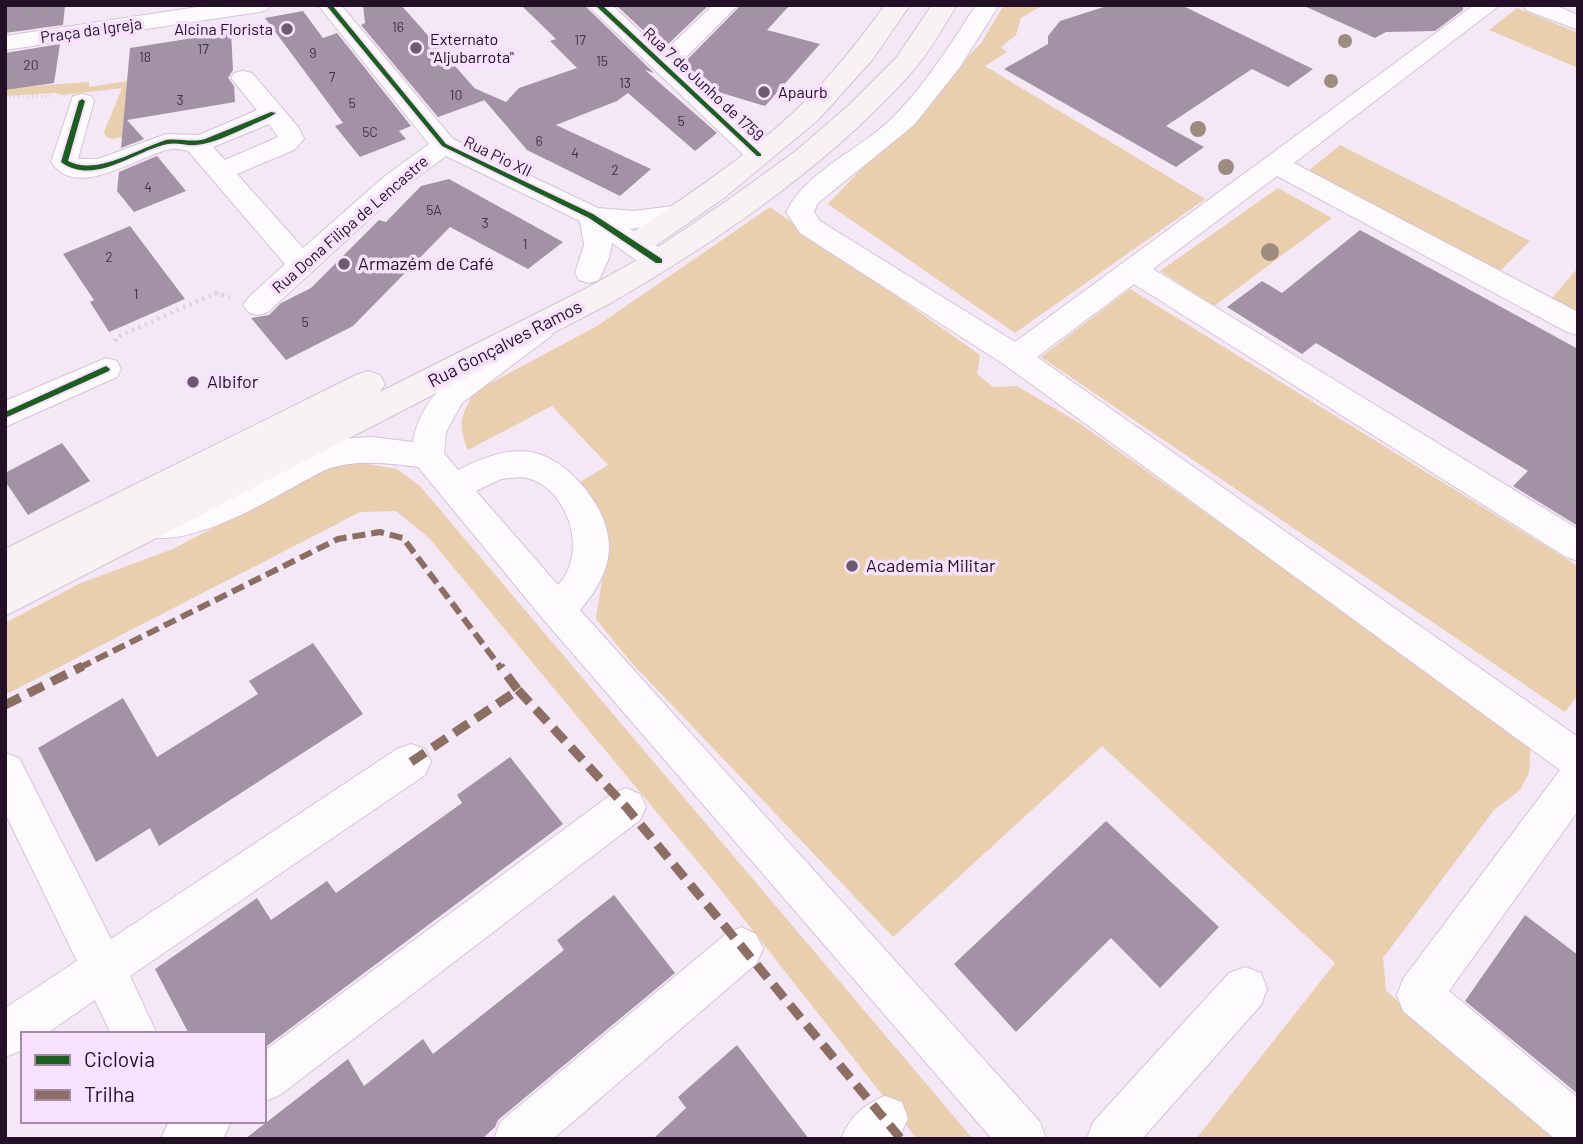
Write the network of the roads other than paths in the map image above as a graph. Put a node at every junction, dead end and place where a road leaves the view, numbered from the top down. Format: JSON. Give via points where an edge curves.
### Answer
{"nodes":[{"id":1,"x":259,"y":5,"type":"edge"},
{"id":2,"x":329,"y":5,"type":"edge"},
{"id":3,"x":598,"y":5,"type":"edge"},
{"id":4,"x":727,"y":5,"type":"edge"},
{"id":5,"x":898,"y":5,"type":"edge"},
{"id":6,"x":945,"y":5,"type":"edge"},
{"id":7,"x":988,"y":5,"type":"edge"},
{"id":8,"x":1489,"y":5,"type":"edge"},
{"id":9,"x":1534,"y":5,"type":"edge"},
{"id":10,"x":1578,"y":23,"type":"edge"},
{"id":11,"x":5,"y":43,"type":"edge"},
{"id":12,"x":663,"y":66,"type":"junction"},
{"id":13,"x":243,"y":78,"type":"dead end"},
{"id":14,"x":82,"y":101,"type":"road end"},
{"id":15,"x":272,"y":113,"type":"junction"},
{"id":16,"x":195,"y":144,"type":"junction"},
{"id":17,"x":444,"y":145,"type":"junction"},
{"id":18,"x":759,"y":155,"type":"junction"},
{"id":19,"x":1276,"y":164,"type":"junction"},
{"id":20,"x":220,"y":172,"type":"junction"},
{"id":21,"x":681,"y":214,"type":"junction"},
{"id":22,"x":592,"y":216,"type":"junction"},
{"id":23,"x":648,"y":253,"type":"junction"},
{"id":24,"x":302,"y":265,"type":"junction"},
{"id":25,"x":1135,"y":271,"type":"junction"},
{"id":26,"x":589,"y":273,"type":"junction"},
{"id":27,"x":258,"y":305,"type":"road end"},
{"id":28,"x":548,"y":323,"type":"junction"},
{"id":29,"x":1578,"y":325,"type":"edge"},
{"id":30,"x":1017,"y":358,"type":"junction"},
{"id":31,"x":106,"y":369,"type":"road end"},
{"id":32,"x":5,"y":415,"type":"edge"},
{"id":33,"x":427,"y":456,"type":"junction"},
{"id":34,"x":455,"y":487,"type":"junction"},
{"id":35,"x":152,"y":525,"type":"junction"},
{"id":36,"x":1578,"y":547,"type":"edge"},
{"id":37,"x":5,"y":567,"type":"edge"},
{"id":38,"x":5,"y":600,"type":"edge"},
{"id":39,"x":556,"y":608,"type":"junction"},
{"id":40,"x":1578,"y":760,"type":"edge"},
{"id":41,"x":411,"y":762,"type":"dead end"},
{"id":42,"x":5,"y":771,"type":"edge"},
{"id":43,"x":1578,"y":778,"type":"edge"},
{"id":44,"x":626,"y":807,"type":"dead end"},
{"id":45,"x":741,"y":949,"type":"dead end"},
{"id":46,"x":104,"y":969,"type":"junction"},
{"id":47,"x":1245,"y":989,"type":"dead end"},
{"id":48,"x":134,"y":1032,"type":"edge"},
{"id":49,"x":5,"y":1035,"type":"edge"},
{"id":50,"x":266,"y":1077,"type":"edge"},
{"id":51,"x":1578,"y":1128,"type":"edge"},
{"id":52,"x":517,"y":1139,"type":"edge"},
{"id":53,"x":1023,"y":1139,"type":"edge"},
{"id":54,"x":1110,"y":1139,"type":"edge"}],
"edges":[{"from":1,"to":11,"type":"street","name":"Praça da Igreja"},
{"from":2,"to":17,"type":"street","name":"Rua Pio XII"},
{"from":3,"to":12,"type":"street","name":"Rua 7 de Junho de 1759"},
{"from":4,"to":12,"type":"street"},
{"from":5,"to":18,"type":"main road","name":"Rua Gonçalves Ramos","via":[[863,54],[808,114]]},
{"from":6,"to":23,"type":"main road","name":"Rua Gonçalves Ramos","via":[[905,64],[838,130],[760,193]]},
{"from":7,"to":30,"type":"street","via":[[905,120],[807,198],[800,212],[810,227]]},
{"from":8,"to":19,"type":"street"},
{"from":9,"to":10,"type":"street"},
{"from":12,"to":18,"type":"street","name":"Rua 7 de Junho de 1759"},
{"from":13,"to":15,"type":"street"},
{"from":14,"to":16,"type":"street","via":[[64,162],[68,165],[103,166],[170,141]]},
{"from":15,"to":16,"type":"street"},
{"from":15,"to":20,"type":"street","via":[[290,133],[289,142]]},
{"from":16,"to":20,"type":"street"},
{"from":17,"to":22,"type":"street","name":"Rua Pio XII"},
{"from":17,"to":24,"type":"street","name":"Rua Dona Filipa de Lencastre","via":[[394,182]]},
{"from":18,"to":21,"type":"main road","name":"Rua Gonçalves Ramos"},
{"from":19,"to":25,"type":"street"},
{"from":19,"to":29,"type":"street"},
{"from":20,"to":24,"type":"street"},
{"from":21,"to":22,"type":"street","via":[[634,220]]},
{"from":21,"to":23,"type":"main road","name":"Rua Gonçalves Ramos"},
{"from":22,"to":23,"type":"street","name":"Rua Pio XII"},
{"from":22,"to":26,"type":"street","via":[[600,248]]},
{"from":23,"to":26,"type":"main road","name":"Rua Gonçalves Ramos"},
{"from":23,"to":28,"type":"main road","name":"Rua Gonçalves Ramos"},
{"from":24,"to":27,"type":"street","name":"Rua Dona Filipa de Lencastre"},
{"from":25,"to":30,"type":"street"},
{"from":25,"to":36,"type":"street"},
{"from":26,"to":37,"type":"main road","name":"Rua Gonçalves Ramos"},
{"from":28,"to":33,"type":"street","via":[[448,397],[432,424]]},
{"from":28,"to":35,"type":"main road","name":"Rua Gonçalves Ramos"},
{"from":30,"to":40,"type":"street"},
{"from":31,"to":32,"type":"street"},
{"from":33,"to":34,"type":"street"},
{"from":33,"to":35,"type":"street","via":[[372,449],[341,451],[198,520]]},
{"from":34,"to":39,"type":"street"},
{"from":34,"to":39,"type":"street","via":[[494,468],[522,464],[543,469],[567,491],[586,521],[591,547],[580,589]]},
{"from":35,"to":38,"type":"main road","name":"Rua Gonçalves Ramos"},
{"from":39,"to":53,"type":"street"},
{"from":41,"to":46,"type":"street"},
{"from":42,"to":46,"type":"street"},
{"from":43,"to":51,"type":"street","via":[[1419,995]]},
{"from":44,"to":50,"type":"street"},
{"from":45,"to":52,"type":"street"},
{"from":46,"to":48,"type":"street"},
{"from":46,"to":49,"type":"street"},
{"from":47,"to":54,"type":"street"}]}
